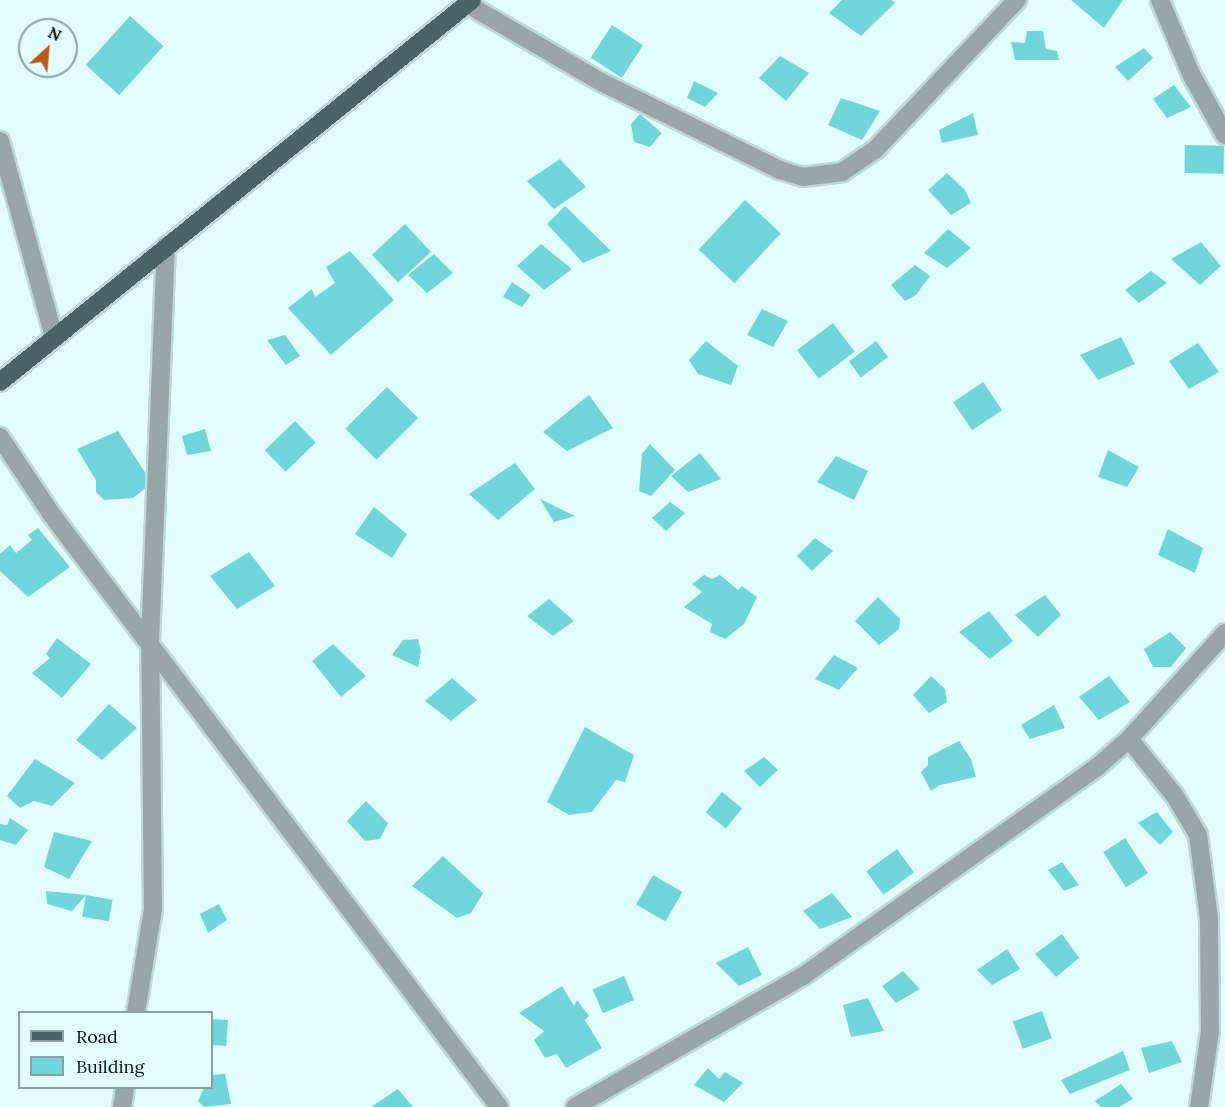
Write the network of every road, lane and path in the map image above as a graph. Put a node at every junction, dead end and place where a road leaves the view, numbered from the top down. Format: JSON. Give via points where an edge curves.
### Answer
{"nodes":[{"id":1,"x":1017,"y":0,"type":"edge"},
{"id":2,"x":1160,"y":0,"type":"edge"},
{"id":3,"x":470,"y":2,"type":"edge"},
{"id":4,"x":1225,"y":135,"type":"edge"},
{"id":5,"x":0,"y":141,"type":"edge"},
{"id":6,"x":166,"y":246,"type":"junction"},
{"id":7,"x":54,"y":337,"type":"junction"},
{"id":8,"x":0,"y":382,"type":"edge"},
{"id":9,"x":0,"y":437,"type":"edge"},
{"id":10,"x":1225,"y":633,"type":"edge"},
{"id":11,"x":150,"y":642,"type":"junction"},
{"id":12,"x":1129,"y":739,"type":"junction"},
{"id":13,"x":136,"y":1011,"type":"edge"},
{"id":14,"x":125,"y":1089,"type":"edge"},
{"id":15,"x":122,"y":1107,"type":"edge"},
{"id":16,"x":498,"y":1107,"type":"edge"},
{"id":17,"x":575,"y":1107,"type":"edge"},
{"id":18,"x":1199,"y":1107,"type":"edge"}],
"edges":[{"from":1,"to":3,"type":"street","via":[[875,150],[842,172],[803,177],[780,170],[601,82]]},
{"from":2,"to":4,"type":"street","via":[[1191,74]]},
{"from":3,"to":6,"type":"main road"},
{"from":5,"to":7,"type":"street"},
{"from":6,"to":7,"type":"main road"},
{"from":6,"to":11,"type":"street"},
{"from":7,"to":8,"type":"main road"},
{"from":9,"to":11,"type":"street","via":[[52,515]]},
{"from":10,"to":12,"type":"street"},
{"from":11,"to":13,"type":"street","via":[[153,909]]},
{"from":11,"to":16,"type":"street"},
{"from":12,"to":17,"type":"street","via":[[1096,768],[803,976]]},
{"from":12,"to":18,"type":"street","via":[[1175,795],[1198,835],[1209,918],[1210,1031]]},
{"from":14,"to":15,"type":"street"}]}
